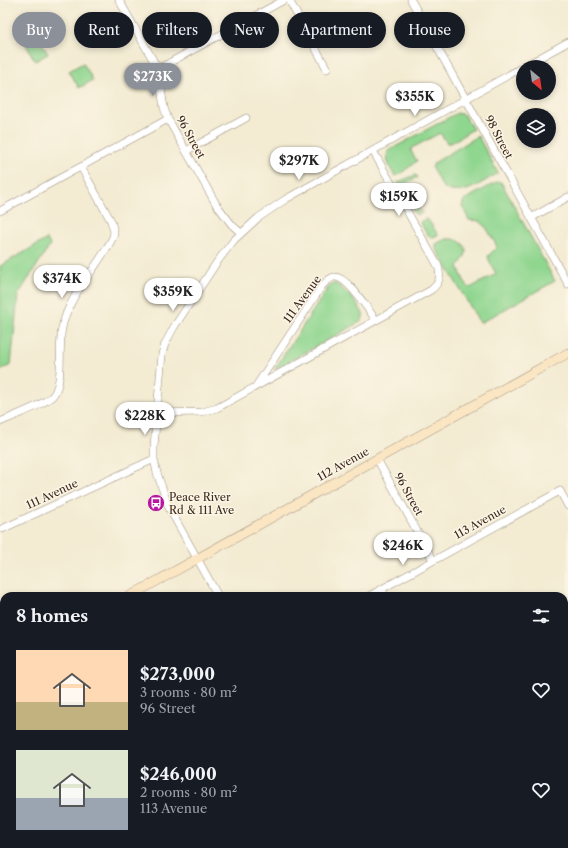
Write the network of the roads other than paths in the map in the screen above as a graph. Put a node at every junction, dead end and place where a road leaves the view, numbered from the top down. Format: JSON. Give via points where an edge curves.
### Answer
{"nodes":[{"id":1,"x":119,"y":0,"type":"edge"},
{"id":2,"x":284,"y":0,"type":"edge"},
{"id":3,"x":289,"y":0,"type":"edge"},
{"id":4,"x":411,"y":0,"type":"edge"},
{"id":5,"x":568,"y":42,"type":"edge"},
{"id":6,"x":536,"y":60,"type":"edge"},
{"id":7,"x":158,"y":69,"type":"junction"},
{"id":8,"x":327,"y":69,"type":"dead end"},
{"id":9,"x":516,"y":71,"type":"edge"},
{"id":10,"x":466,"y":99,"type":"junction"},
{"id":11,"x":246,"y":118,"type":"dead end"},
{"id":12,"x":168,"y":119,"type":"junction"},
{"id":13,"x":186,"y":151,"type":"junction"},
{"id":14,"x":373,"y":151,"type":"junction"},
{"id":15,"x":81,"y":167,"type":"junction"},
{"id":16,"x":568,"y":197,"type":"edge"},
{"id":17,"x":0,"y":212,"type":"edge"},
{"id":18,"x":531,"y":218,"type":"junction"},
{"id":19,"x":241,"y":233,"type":"junction"},
{"id":20,"x":568,"y":284,"type":"edge"},
{"id":21,"x":376,"y":320,"type":"junction"},
{"id":22,"x":568,"y":352,"type":"edge"},
{"id":23,"x":254,"y":388,"type":"junction"},
{"id":24,"x":156,"y":413,"type":"junction"},
{"id":25,"x":0,"y":422,"type":"edge"},
{"id":26,"x":154,"y":459,"type":"junction"},
{"id":27,"x":377,"y":459,"type":"junction"},
{"id":28,"x":568,"y":506,"type":"edge"},
{"id":29,"x":2,"y":529,"type":"dead end"},
{"id":30,"x":198,"y":558,"type":"junction"},
{"id":31,"x":433,"y":560,"type":"junction"},
{"id":32,"x":382,"y":589,"type":"junction"},
{"id":33,"x":137,"y":592,"type":"edge"},
{"id":34,"x":216,"y":592,"type":"edge"},
{"id":35,"x":376,"y":592,"type":"edge"},
{"id":36,"x":383,"y":592,"type":"edge"}],
"edges":[{"from":1,"to":7,"type":"street","name":"96 Street"},
{"from":2,"to":7,"type":"street"},
{"from":3,"to":8,"type":"street"},
{"from":4,"to":10,"type":"street","name":"98 Street"},
{"from":5,"to":6,"type":"street"},
{"from":7,"to":12,"type":"street","name":"96 Street"},
{"from":9,"to":10,"type":"street"},
{"from":10,"to":14,"type":"street"},
{"from":10,"to":18,"type":"street","name":"98 Street"},
{"from":11,"to":13,"type":"street"},
{"from":12,"to":13,"type":"street","name":"96 Street"},
{"from":12,"to":15,"type":"street"},
{"from":13,"to":19,"type":"street","name":"96 Street","via":[[222,213]]},
{"from":14,"to":19,"type":"street","via":[[286,199]]},
{"from":14,"to":21,"type":"street","name":"111 Avenue","via":[[438,266],[440,279],[431,290]]},
{"from":15,"to":17,"type":"street"},
{"from":15,"to":25,"type":"street","via":[[111,221],[113,237],[67,310],[61,330],[58,388],[53,396],[45,401]]},
{"from":16,"to":18,"type":"street"},
{"from":18,"to":20,"type":"street","name":"98 Street"},
{"from":19,"to":24,"type":"street","via":[[217,262],[165,344],[160,364]]},
{"from":21,"to":23,"type":"street","name":"111 Avenue"},
{"from":21,"to":23,"type":"street","name":"111 Avenue","via":[[344,279],[333,277],[322,286]]},
{"from":22,"to":27,"type":"street","name":"112 Avenue"},
{"from":23,"to":24,"type":"street","name":"111 Avenue","via":[[218,408],[178,414]]},
{"from":24,"to":26,"type":"street"},
{"from":26,"to":29,"type":"street","name":"111 Avenue"},
{"from":26,"to":30,"type":"street","via":[[165,498]]},
{"from":27,"to":30,"type":"street","name":"112 Avenue"},
{"from":27,"to":31,"type":"street","name":"96 Street"},
{"from":28,"to":31,"type":"street","name":"113 Avenue","via":[[560,491]]},
{"from":30,"to":33,"type":"street","name":"112 Avenue"},
{"from":30,"to":34,"type":"street"},
{"from":31,"to":32,"type":"street","name":"113 Avenue"},
{"from":32,"to":35,"type":"street","name":"113 Avenue"},
{"from":32,"to":36,"type":"street"}]}
